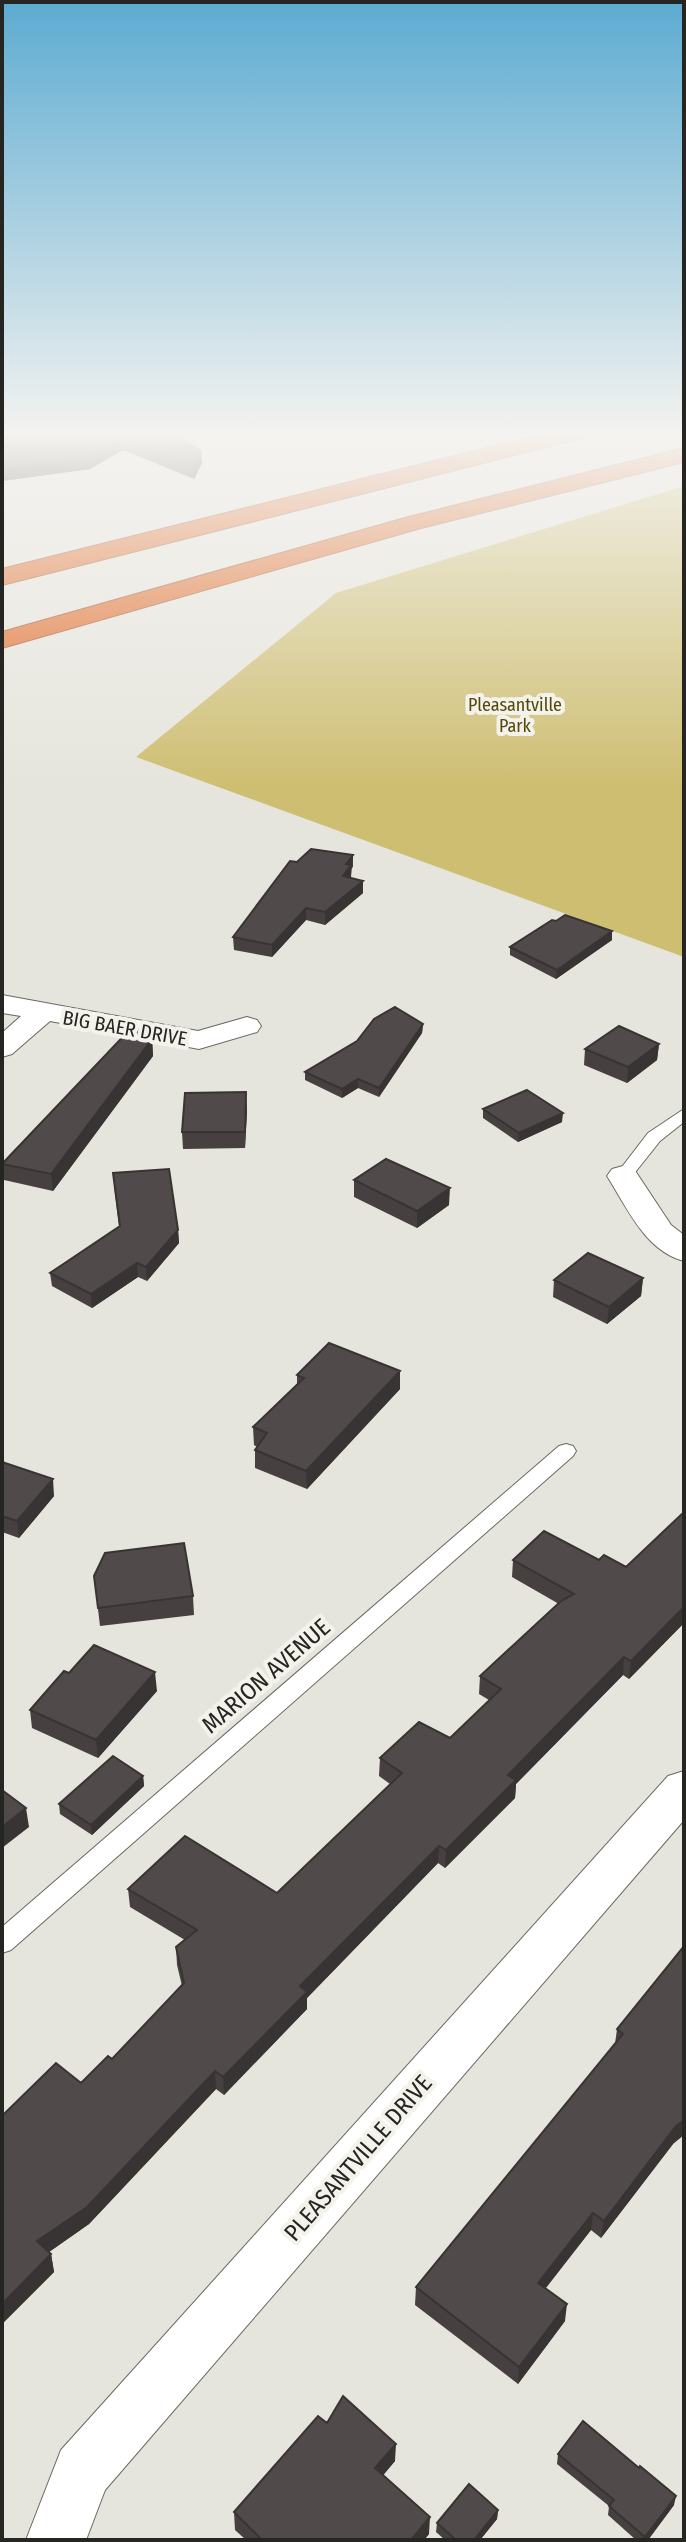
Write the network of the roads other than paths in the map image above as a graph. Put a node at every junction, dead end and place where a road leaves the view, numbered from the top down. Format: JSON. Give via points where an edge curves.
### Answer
{"nodes":[{"id":1,"x":104,"y":551,"type":"edge"},
{"id":2,"x":316,"y":551,"type":"edge"},
{"id":3,"x":2,"y":577,"type":"edge"},
{"id":4,"x":2,"y":640,"type":"edge"},
{"id":5,"x":2,"y":1004,"type":"edge"},
{"id":6,"x":42,"y":1013,"type":"junction"},
{"id":7,"x":247,"y":1026,"type":"dead end"},
{"id":8,"x":2,"y":1048,"type":"edge"},
{"id":9,"x":684,"y":1114,"type":"edge"},
{"id":10,"x":623,"y":1176,"type":"joint"},
{"id":11,"x":684,"y":1251,"type":"edge"},
{"id":12,"x":566,"y":1451,"type":"dead end"},
{"id":13,"x":684,"y":1789,"type":"edge"},
{"id":14,"x":2,"y":1942,"type":"edge"},
{"id":15,"x":56,"y":2540,"type":"edge"}],
"edges":[{"from":1,"to":3,"type":"highway"},
{"from":2,"to":4,"type":"highway"},
{"from":5,"to":6,"type":"street","name":"BIG BAER DRIVE"},
{"from":6,"to":7,"type":"street","name":"BIG BAER DRIVE","via":[[199,1040]]},
{"from":6,"to":8,"type":"street"},
{"from":9,"to":10,"type":"lane","via":[[654,1137]]},
{"from":10,"to":11,"type":"street","via":[[659,1232]]},
{"from":12,"to":14,"type":"lane","name":"MARION AVENUE"},
{"from":13,"to":15,"type":"street","name":"PLEASANTVILLE DRIVE","via":[[82,2471]]}]}
